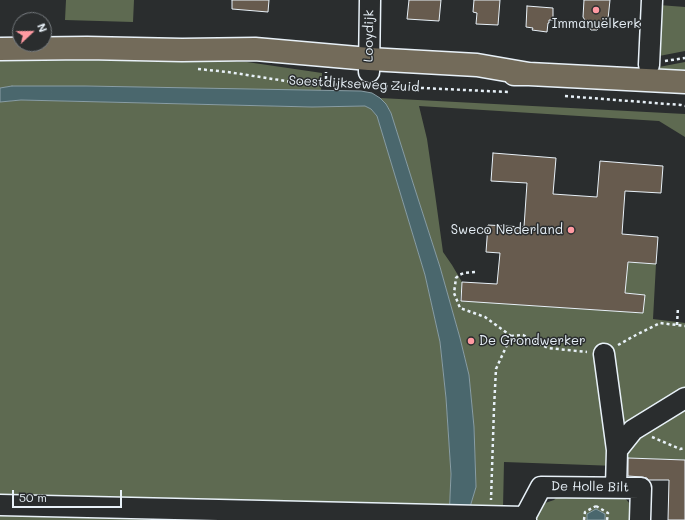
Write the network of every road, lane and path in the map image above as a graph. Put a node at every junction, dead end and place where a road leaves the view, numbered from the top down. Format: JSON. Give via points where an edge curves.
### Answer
{"nodes":[{"id":1,"x":370,"y":0,"type":"edge"},
{"id":2,"x":652,"y":0,"type":"edge"},
{"id":3,"x":0,"y":49,"type":"edge"},
{"id":4,"x":648,"y":65,"type":"dead end"},
{"id":5,"x":196,"y":69,"type":"dead end"},
{"id":6,"x":370,"y":76,"type":"junction"},
{"id":7,"x":685,"y":82,"type":"edge"},
{"id":8,"x":513,"y":92,"type":"dead end"},
{"id":9,"x":564,"y":96,"type":"dead end"},
{"id":10,"x":685,"y":106,"type":"edge"},
{"id":11,"x":475,"y":272,"type":"dead end"},
{"id":12,"x":678,"y":307,"type":"dead end"},
{"id":13,"x":677,"y":325,"type":"dead end"},
{"id":14,"x":604,"y":354,"type":"dead end"},
{"id":15,"x":685,"y":398,"type":"edge"},
{"id":16,"x":633,"y":430,"type":"junction"},
{"id":17,"x":685,"y":448,"type":"edge"},
{"id":18,"x":617,"y":450,"type":"junction"},
{"id":19,"x":616,"y":487,"type":"junction"},
{"id":20,"x":0,"y":505,"type":"edge"},
{"id":21,"x":482,"y":516,"type":"junction"},
{"id":22,"x":419,"y":518,"type":"edge"},
{"id":23,"x":525,"y":518,"type":"edge"},
{"id":24,"x":584,"y":520,"type":"edge"},
{"id":25,"x":607,"y":520,"type":"edge"},
{"id":26,"x":640,"y":520,"type":"edge"}],
"edges":[{"from":1,"to":6,"type":"street","name":"Looydijk"},
{"from":2,"to":4,"type":"street"},
{"from":3,"to":6,"type":"main road","name":"Soestdijkseweg Zuid","via":[[182,50],[258,58]]},
{"from":5,"to":6,"type":"path","name":"Soestdijkseweg Zuid","via":[[305,84]]},
{"from":6,"to":7,"type":"main road","name":"Soestdijkseweg Zuid","via":[[529,74]]},
{"from":6,"to":8,"type":"path","name":"Soestdijkseweg Zuid"},
{"from":9,"to":10,"type":"path"},
{"from":11,"to":21,"type":"path","via":[[464,273],[456,278],[454,293],[460,308],[485,317],[511,336],[496,370]]},
{"from":12,"to":13,"type":"path"},
{"from":14,"to":18,"type":"street"},
{"from":15,"to":16,"type":"street"},
{"from":16,"to":17,"type":"path","via":[[680,449]]},
{"from":16,"to":18,"type":"street"},
{"from":18,"to":19,"type":"street"},
{"from":19,"to":23,"type":"street","name":"De Holle Bilt","via":[[540,487]]},
{"from":19,"to":26,"type":"street","name":"De Holle Bilt","via":[[641,488]]},
{"from":20,"to":22,"type":"street"},
{"from":21,"to":22,"type":"street","name":"De Holle Bilt","via":[[447,515]]},
{"from":21,"to":23,"type":"street","name":"De Holle Bilt"},
{"from":24,"to":25,"type":"path","via":[[585,512],[596,506],[608,513]]}]}
